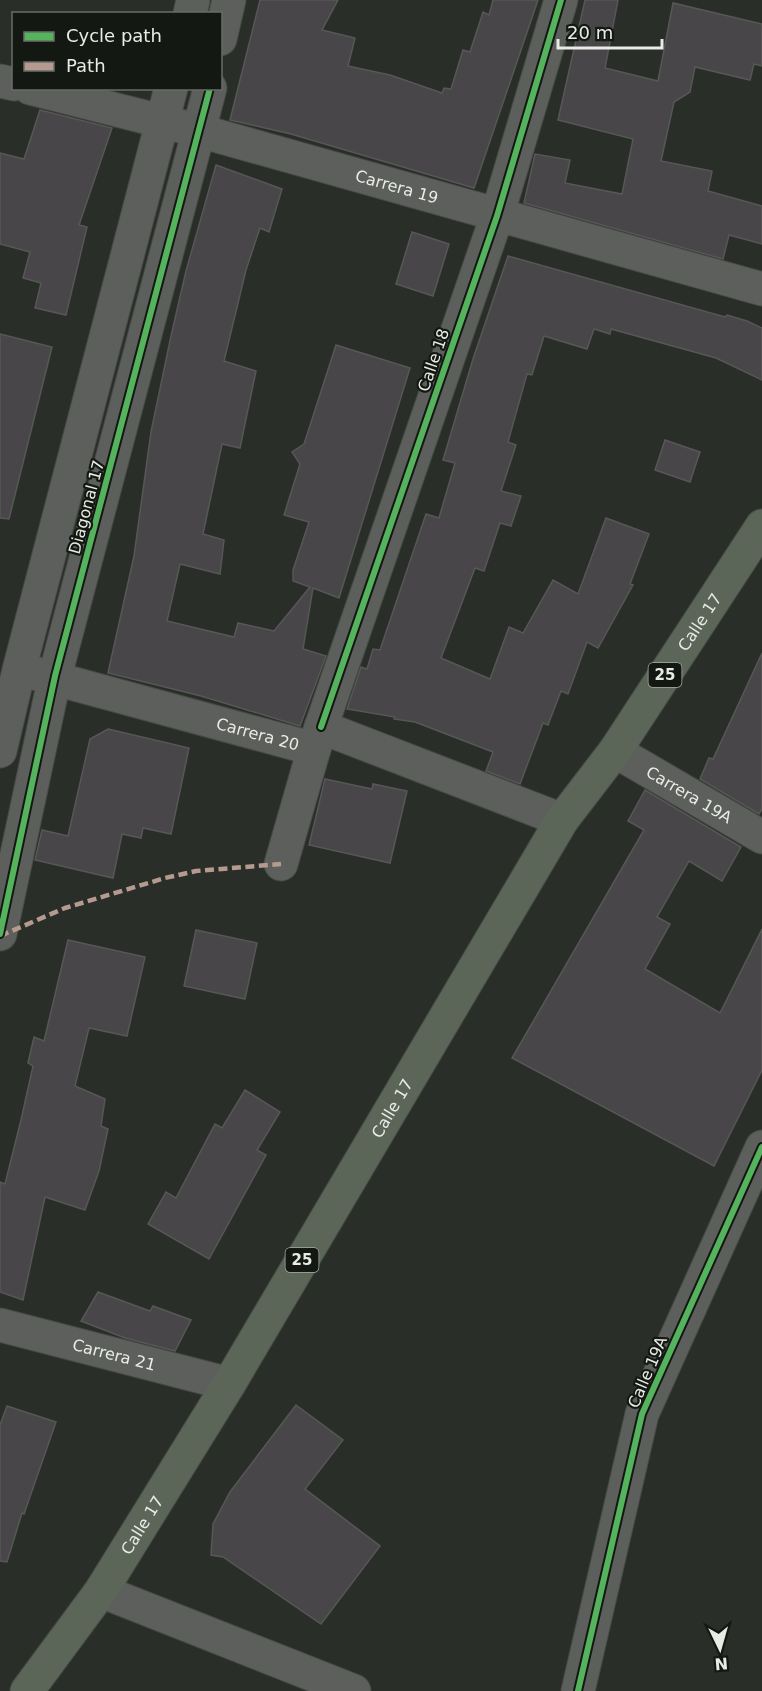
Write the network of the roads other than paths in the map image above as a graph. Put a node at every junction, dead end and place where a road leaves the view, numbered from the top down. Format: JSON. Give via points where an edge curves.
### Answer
{"nodes":[{"id":1,"x":229,"y":0,"type":"edge"},
{"id":2,"x":561,"y":0,"type":"edge"},
{"id":3,"x":222,"y":30,"type":"edge"},
{"id":4,"x":38,"y":90,"type":"edge"},
{"id":5,"x":171,"y":90,"type":"edge"},
{"id":6,"x":210,"y":90,"type":"edge"},
{"id":7,"x":163,"y":123,"type":"junction"},
{"id":8,"x":200,"y":131,"type":"junction"},
{"id":9,"x":497,"y":216,"type":"junction"},
{"id":10,"x":762,"y":289,"type":"edge"},
{"id":11,"x":760,"y":533,"type":"edge"},
{"id":12,"x":9,"y":668,"type":"edge"},
{"id":13,"x":55,"y":676,"type":"junction"},
{"id":14,"x":317,"y":738,"type":"junction"},
{"id":15,"x":0,"y":751,"type":"edge"},
{"id":16,"x":615,"y":751,"type":"junction"},
{"id":17,"x":562,"y":820,"type":"junction"},
{"id":18,"x":762,"y":837,"type":"edge"},
{"id":19,"x":281,"y":864,"type":"dead end"},
{"id":20,"x":0,"y":934,"type":"edge"},
{"id":21,"x":762,"y":1147,"type":"edge"},
{"id":22,"x":0,"y":1324,"type":"edge"},
{"id":23,"x":228,"y":1384,"type":"junction"},
{"id":24,"x":101,"y":1591,"type":"junction"},
{"id":25,"x":27,"y":1691,"type":"edge"},
{"id":26,"x":354,"y":1691,"type":"edge"},
{"id":27,"x":578,"y":1691,"type":"edge"}],
"edges":[{"from":1,"to":3,"type":"street"},
{"from":2,"to":9,"type":"street","name":"Calle 18"},
{"from":4,"to":7,"type":"street","name":"Carrera 19"},
{"from":5,"to":7,"type":"street","name":"Diagonal 17"},
{"from":6,"to":8,"type":"street","name":"Diagonal 17"},
{"from":7,"to":8,"type":"street","name":"Carrera 19"},
{"from":7,"to":12,"type":"street","name":"Diagonal 17"},
{"from":8,"to":9,"type":"street","name":"Carrera 19"},
{"from":8,"to":13,"type":"street","name":"Diagonal 17"},
{"from":9,"to":10,"type":"street","name":"Carrera 19"},
{"from":9,"to":14,"type":"street","name":"Calle 18"},
{"from":11,"to":16,"type":"highway","name":"Calle 17","number":"25"},
{"from":12,"to":13,"type":"street","name":"Carrera 20"},
{"from":12,"to":15,"type":"street","name":"Diagonal 17"},
{"from":13,"to":14,"type":"street","name":"Carrera 20"},
{"from":13,"to":20,"type":"street","name":"Diagonal 17"},
{"from":14,"to":17,"type":"street","name":"Carrera 20"},
{"from":14,"to":19,"type":"street","name":"Calle 18"},
{"from":16,"to":17,"type":"highway","name":"Calle 17","number":"25"},
{"from":16,"to":18,"type":"street","name":"Carrera 19A"},
{"from":17,"to":23,"type":"highway","name":"Calle 17","number":"25"},
{"from":21,"to":27,"type":"street","name":"Calle 19A","via":[[642,1414]]},
{"from":22,"to":23,"type":"street","name":"Carrera 21"},
{"from":23,"to":24,"type":"highway","name":"Calle 17","number":"25"},
{"from":24,"to":25,"type":"highway","name":"Calle 17","number":"25"},
{"from":24,"to":26,"type":"street"}]}
